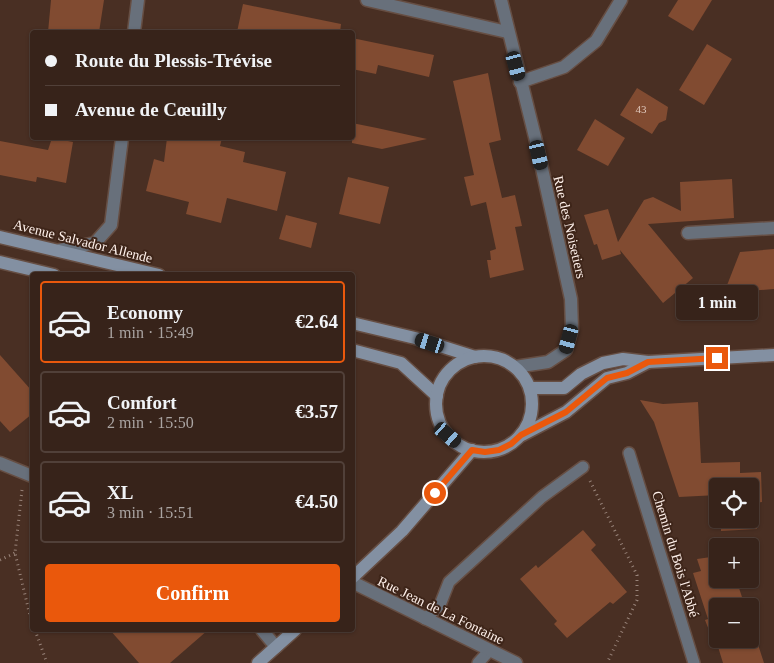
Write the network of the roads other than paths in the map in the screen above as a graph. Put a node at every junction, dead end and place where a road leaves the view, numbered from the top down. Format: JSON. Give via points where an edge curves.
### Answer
{"nodes":[{"id":1,"x":138,"y":0,"type":"edge"},
{"id":2,"x":367,"y":0,"type":"edge"},
{"id":3,"x":501,"y":0,"type":"edge"},
{"id":4,"x":621,"y":0,"type":"edge"},
{"id":5,"x":134,"y":30,"type":"edge"},
{"id":6,"x":507,"y":32,"type":"junction"},
{"id":7,"x":520,"y":82,"type":"junction"},
{"id":8,"x":122,"y":140,"type":"edge"},
{"id":9,"x":774,"y":228,"type":"edge"},
{"id":10,"x":688,"y":233,"type":"dead end"},
{"id":11,"x":0,"y":237,"type":"edge"},
{"id":12,"x":60,"y":250,"type":"junction"},
{"id":13,"x":0,"y":262,"type":"edge"},
{"id":14,"x":42,"y":272,"type":"edge"},
{"id":15,"x":147,"y":272,"type":"edge"},
{"id":16,"x":355,"y":324,"type":"edge"},
{"id":17,"x":355,"y":351,"type":"edge"},
{"id":18,"x":774,"y":355,"type":"edge"},
{"id":19,"x":475,"y":357,"type":"junction"},
{"id":20,"x":648,"y":362,"type":"junction"},
{"id":21,"x":515,"y":367,"type":"junction"},
{"id":22,"x":530,"y":388,"type":"junction"},
{"id":23,"x":437,"y":396,"type":"junction"},
{"id":24,"x":521,"y":435,"type":"junction"},
{"id":25,"x":472,"y":450,"type":"junction"},
{"id":26,"x":629,"y":453,"type":"dead end"},
{"id":27,"x":0,"y":463,"type":"edge"},
{"id":28,"x":583,"y":467,"type":"road end"},
{"id":29,"x":28,"y":474,"type":"edge"},
{"id":30,"x":355,"y":575,"type":"edge"},
{"id":31,"x":355,"y":584,"type":"edge"},
{"id":32,"x":425,"y":619,"type":"junction"},
{"id":33,"x":264,"y":632,"type":"edge"},
{"id":34,"x":293,"y":632,"type":"edge"},
{"id":35,"x":276,"y":647,"type":"junction"},
{"id":36,"x":489,"y":651,"type":"junction"},
{"id":37,"x":258,"y":663,"type":"edge"},
{"id":38,"x":478,"y":663,"type":"edge"},
{"id":39,"x":516,"y":663,"type":"edge"},
{"id":40,"x":694,"y":663,"type":"edge"}],
"edges":[{"from":1,"to":5,"type":"street"},
{"from":2,"to":6,"type":"street"},
{"from":3,"to":6,"type":"street","name":"Rue des Noisetiers"},
{"from":4,"to":7,"type":"street","via":[[596,40],[564,67]]},
{"from":6,"to":7,"type":"street","name":"Rue des Noisetiers"},
{"from":7,"to":21,"type":"street","name":"Rue des Noisetiers","via":[[571,299],[572,329],[566,350],[548,362]]},
{"from":8,"to":12,"type":"street","via":[[111,225],[95,243]]},
{"from":9,"to":10,"type":"street"},
{"from":11,"to":12,"type":"main road","name":"Avenue Salvador Allende"},
{"from":12,"to":15,"type":"main road","name":"Avenue Salvador Allende"},
{"from":13,"to":14,"type":"main road"},
{"from":16,"to":19,"type":"main road"},
{"from":17,"to":23,"type":"main road","via":[[401,362]]},
{"from":18,"to":20,"type":"main road"},
{"from":19,"to":21,"type":"main road","via":[[489,356]]},
{"from":19,"to":23,"type":"main road","via":[[450,371]]},
{"from":20,"to":22,"type":"main road","via":[[623,359],[603,362],[564,388]]},
{"from":20,"to":24,"type":"main road","via":[[627,373],[607,378],[566,412]]},
{"from":21,"to":22,"type":"main road"},
{"from":22,"to":24,"type":"main road","via":[[531,412]]},
{"from":23,"to":25,"type":"main road","via":[[440,423],[448,435]]},
{"from":24,"to":25,"type":"main road","via":[[499,450]]},
{"from":25,"to":30,"type":"main road","via":[[402,531]]},
{"from":26,"to":40,"type":"lane","name":"Chemin du Bois l'Abbé"},
{"from":27,"to":29,"type":"street"},
{"from":28,"to":32,"type":"lane","via":[[542,497],[450,582],[440,605]]},
{"from":31,"to":32,"type":"street","name":"Rue Jean de La Fontaine"},
{"from":32,"to":36,"type":"street","name":"Rue Jean de La Fontaine"},
{"from":33,"to":35,"type":"street"},
{"from":34,"to":35,"type":"main road"},
{"from":35,"to":37,"type":"main road"},
{"from":36,"to":38,"type":"lane"},
{"from":36,"to":39,"type":"street","name":"Rue Jean de La Fontaine"}]}
